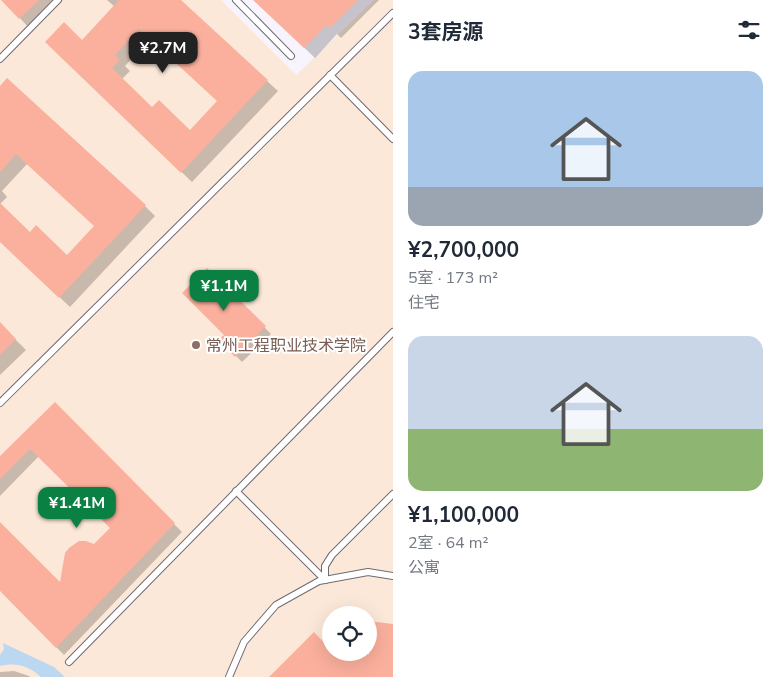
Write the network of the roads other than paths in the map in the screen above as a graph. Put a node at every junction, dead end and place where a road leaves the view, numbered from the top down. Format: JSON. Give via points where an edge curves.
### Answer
{"nodes":[{"id":1,"x":58,"y":0,"type":"edge"},
{"id":2,"x":236,"y":0,"type":"edge"},
{"id":3,"x":393,"y":13,"type":"edge"},
{"id":4,"x":291,"y":56,"type":"dead end"},
{"id":5,"x":0,"y":59,"type":"edge"},
{"id":6,"x":330,"y":76,"type":"junction"},
{"id":7,"x":393,"y":139,"type":"edge"},
{"id":8,"x":393,"y":332,"type":"edge"},
{"id":9,"x":0,"y":404,"type":"edge"},
{"id":10,"x":236,"y":492,"type":"junction"},
{"id":11,"x":393,"y":494,"type":"edge"},
{"id":12,"x":393,"y":576,"type":"edge"},
{"id":13,"x":325,"y":580,"type":"junction"},
{"id":14,"x":69,"y":662,"type":"dead end"},
{"id":15,"x":229,"y":677,"type":"edge"}],
"edges":[{"from":1,"to":5,"type":"lane"},
{"from":2,"to":4,"type":"lane"},
{"from":3,"to":6,"type":"lane"},
{"from":6,"to":7,"type":"lane"},
{"from":6,"to":9,"type":"lane"},
{"from":8,"to":10,"type":"lane"},
{"from":10,"to":13,"type":"lane"},
{"from":10,"to":14,"type":"lane"},
{"from":11,"to":13,"type":"lane","via":[[332,555],[325,566]]},
{"from":12,"to":13,"type":"lane","via":[[368,572]]},
{"from":13,"to":15,"type":"lane","via":[[276,605],[244,642]]}]}
